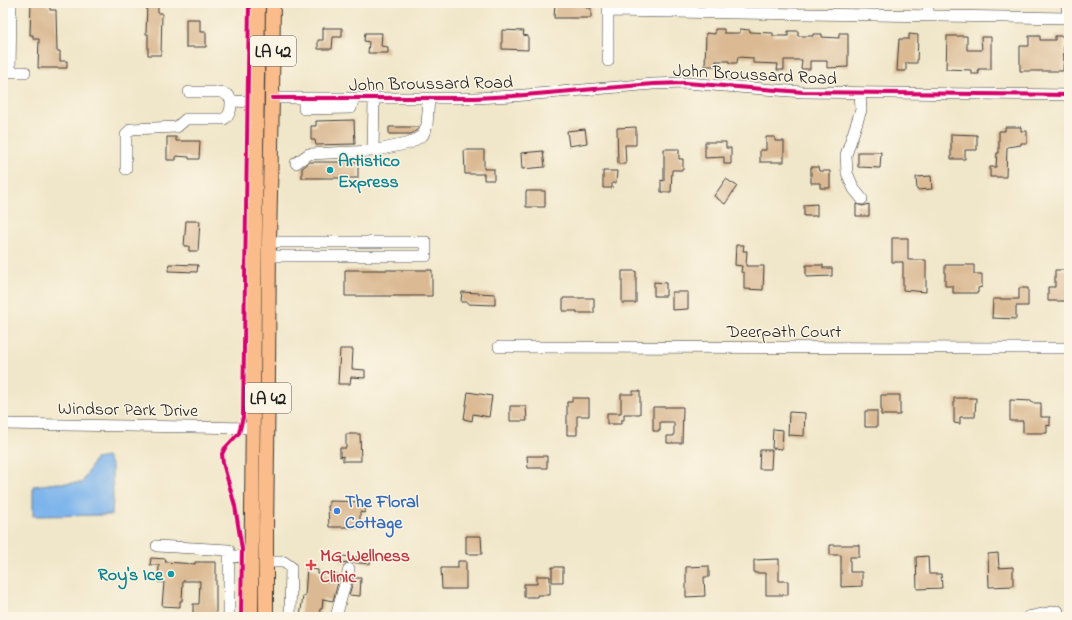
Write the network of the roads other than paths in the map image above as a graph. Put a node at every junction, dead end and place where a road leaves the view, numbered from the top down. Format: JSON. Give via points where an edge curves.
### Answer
{"nodes":[{"id":1,"x":11,"y":3,"type":"edge"},
{"id":2,"x":258,"y":3,"type":"edge"},
{"id":3,"x":928,"y":3,"type":"edge"},
{"id":4,"x":1067,"y":3,"type":"edge"},
{"id":5,"x":272,"y":4,"type":"edge"},
{"id":6,"x":608,"y":7,"type":"edge"},
{"id":7,"x":928,"y":16,"type":"junction"},
{"id":8,"x":1068,"y":18,"type":"edge"},
{"id":9,"x":258,"y":36,"type":"junction"},
{"id":10,"x":608,"y":61,"type":"dead end"},
{"id":11,"x":6,"y":72,"type":"edge"},
{"id":12,"x":25,"y":72,"type":"dead end"},
{"id":13,"x":189,"y":92,"type":"dead end"},
{"id":14,"x":860,"y":93,"type":"junction"},
{"id":15,"x":1069,"y":95,"type":"edge"},
{"id":16,"x":272,"y":98,"type":"junction"},
{"id":17,"x":429,"y":98,"type":"junction"},
{"id":18,"x":374,"y":99,"type":"junction"},
{"id":19,"x":231,"y":101,"type":"junction"},
{"id":20,"x":256,"y":102,"type":"junction"},
{"id":21,"x":374,"y":151,"type":"junction"},
{"id":22,"x":296,"y":163,"type":"dead end"},
{"id":23,"x":126,"y":169,"type":"dead end"},
{"id":24,"x":862,"y":199,"type":"dead end"},
{"id":25,"x":269,"y":242,"type":"junction"},
{"id":26,"x":269,"y":256,"type":"junction"},
{"id":27,"x":498,"y":347,"type":"dead end"},
{"id":28,"x":1069,"y":348,"type":"edge"},
{"id":29,"x":3,"y":424,"type":"edge"},
{"id":30,"x":252,"y":428,"type":"junction"},
{"id":31,"x":252,"y":457,"type":"junction"},
{"id":32,"x":266,"y":515,"type":"junction"},
{"id":33,"x":157,"y":546,"type":"dead end"},
{"id":34,"x":229,"y":556,"type":"junction"},
{"id":35,"x":251,"y":557,"type":"junction"},
{"id":36,"x":266,"y":562,"type":"junction"},
{"id":37,"x":349,"y":569,"type":"dead end"},
{"id":38,"x":251,"y":588,"type":"junction"},
{"id":39,"x":1058,"y":611,"type":"dead end"},
{"id":40,"x":229,"y":617,"type":"edge"},
{"id":41,"x":250,"y":617,"type":"edge"},
{"id":42,"x":258,"y":617,"type":"edge"},
{"id":43,"x":266,"y":617,"type":"edge"},
{"id":44,"x":290,"y":617,"type":"edge"},
{"id":45,"x":336,"y":617,"type":"edge"},
{"id":46,"x":1028,"y":617,"type":"edge"}],
"edges":[{"from":1,"to":11,"type":"street"},
{"from":2,"to":9,"type":"main road","number":"LA 42"},
{"from":3,"to":7,"type":"street"},
{"from":4,"to":8,"type":"street"},
{"from":5,"to":16,"type":"main road","number":"LA 42"},
{"from":6,"to":7,"type":"street"},
{"from":6,"to":10,"type":"street"},
{"from":7,"to":8,"type":"street"},
{"from":9,"to":16,"type":"main road","via":[[264,51],[265,94]]},
{"from":9,"to":20,"type":"main road","number":"LA 42"},
{"from":11,"to":12,"type":"street"},
{"from":13,"to":19,"type":"street","via":[[221,92],[229,96]]},
{"from":14,"to":15,"type":"street","name":"John Broussard Road"},
{"from":14,"to":17,"type":"street","name":"John Broussard Road","via":[[803,92],[686,83],[513,96]]},
{"from":14,"to":24,"type":"street","via":[[861,110],[846,155],[846,173]]},
{"from":16,"to":18,"type":"street","name":"John Broussard Road","via":[[304,98],[320,104]]},
{"from":16,"to":25,"type":"main road","number":"LA 42"},
{"from":17,"to":18,"type":"street","name":"John Broussard Road"},
{"from":17,"to":21,"type":"street","via":[[427,125],[423,135],[410,143]]},
{"from":18,"to":21,"type":"street"},
{"from":19,"to":20,"type":"street"},
{"from":19,"to":23,"type":"street","via":[[229,114],[224,119],[186,120],[177,127],[131,129],[126,135]]},
{"from":20,"to":30,"type":"main road","number":"LA 42"},
{"from":21,"to":22,"type":"street","via":[[309,154]]},
{"from":25,"to":26,"type":"main road","number":"LA 42"},
{"from":25,"to":26,"type":"street","via":[[426,242],[426,256]]},
{"from":26,"to":32,"type":"main road","number":"LA 42"},
{"from":27,"to":28,"type":"street","name":"Deerpath Court"},
{"from":29,"to":30,"type":"street","name":"Windsor Park Drive"},
{"from":30,"to":31,"type":"main road","number":"LA 42"},
{"from":31,"to":32,"type":"main road","via":[[261,473],[261,495]]},
{"from":31,"to":35,"type":"main road","number":"LA 42"},
{"from":32,"to":36,"type":"main road","number":"LA 42"},
{"from":33,"to":34,"type":"street","via":[[229,550]]},
{"from":34,"to":35,"type":"street"},
{"from":34,"to":40,"type":"street"},
{"from":35,"to":38,"type":"main road","number":"LA 42"},
{"from":36,"to":43,"type":"main road","number":"LA 42"},
{"from":36,"to":44,"type":"street","via":[[284,562],[291,567]]},
{"from":37,"to":45,"type":"street"},
{"from":38,"to":41,"type":"main road","number":"LA 42"},
{"from":38,"to":42,"type":"main road","via":[[258,603]]},
{"from":39,"to":46,"type":"street"}]}
